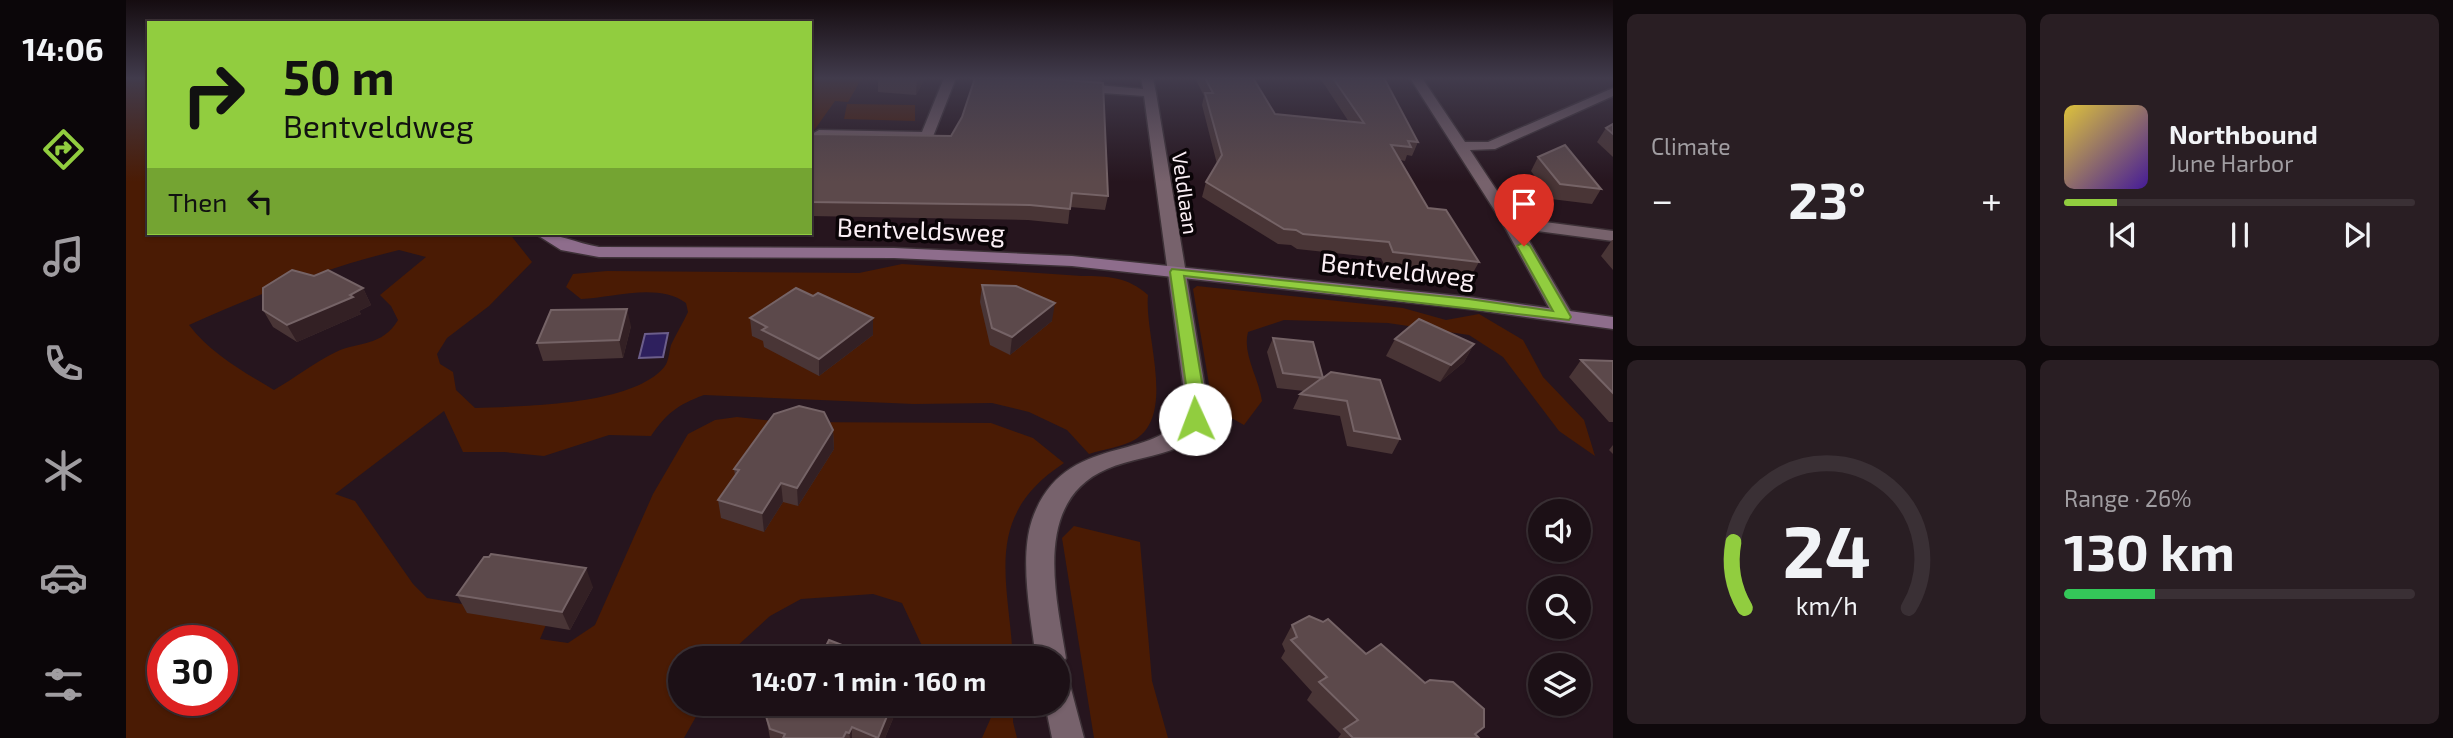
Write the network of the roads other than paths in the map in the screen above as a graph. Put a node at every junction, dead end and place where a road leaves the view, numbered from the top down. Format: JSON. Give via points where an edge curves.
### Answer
{"nodes":[{"id":1,"x":936,"y":112,"type":"edge"},
{"id":2,"x":1152,"y":112,"type":"edge"},
{"id":3,"x":1439,"y":112,"type":"edge"},
{"id":4,"x":1566,"y":112,"type":"edge"},
{"id":5,"x":819,"y":134,"type":"edge"},
{"id":6,"x":1462,"y":146,"type":"junction"},
{"id":7,"x":1510,"y":222,"type":"junction"},
{"id":8,"x":545,"y":235,"type":"edge"},
{"id":9,"x":1613,"y":236,"type":"edge"},
{"id":10,"x":1176,"y":272,"type":"junction"},
{"id":11,"x":1564,"y":317,"type":"junction"},
{"id":12,"x":1613,"y":323,"type":"edge"},
{"id":13,"x":1050,"y":646,"type":"edge"},
{"id":14,"x":1063,"y":716,"type":"edge"},
{"id":15,"x":1068,"y":738,"type":"edge"}],
"edges":[{"from":1,"to":5,"type":"street","via":[[927,136]]},
{"from":2,"to":10,"type":"street","name":"Veldlaan"},
{"from":3,"to":6,"type":"street"},
{"from":4,"to":6,"type":"street","via":[[1490,146]]},
{"from":6,"to":7,"type":"street"},
{"from":7,"to":9,"type":"street"},
{"from":7,"to":11,"type":"street"},
{"from":8,"to":10,"type":"street","name":"Bentveldsweg","via":[[567,246],[599,252],[982,256]]},
{"from":10,"to":11,"type":"street","name":"Bentveldweg"},
{"from":10,"to":13,"type":"street","name":"Veldlaan","via":[[1197,406],[1195,419],[1170,443],[1089,467],[1056,497],[1044,522],[1041,547]]},
{"from":11,"to":12,"type":"street","name":"Bentveldweg"},
{"from":14,"to":15,"type":"street"}]}
